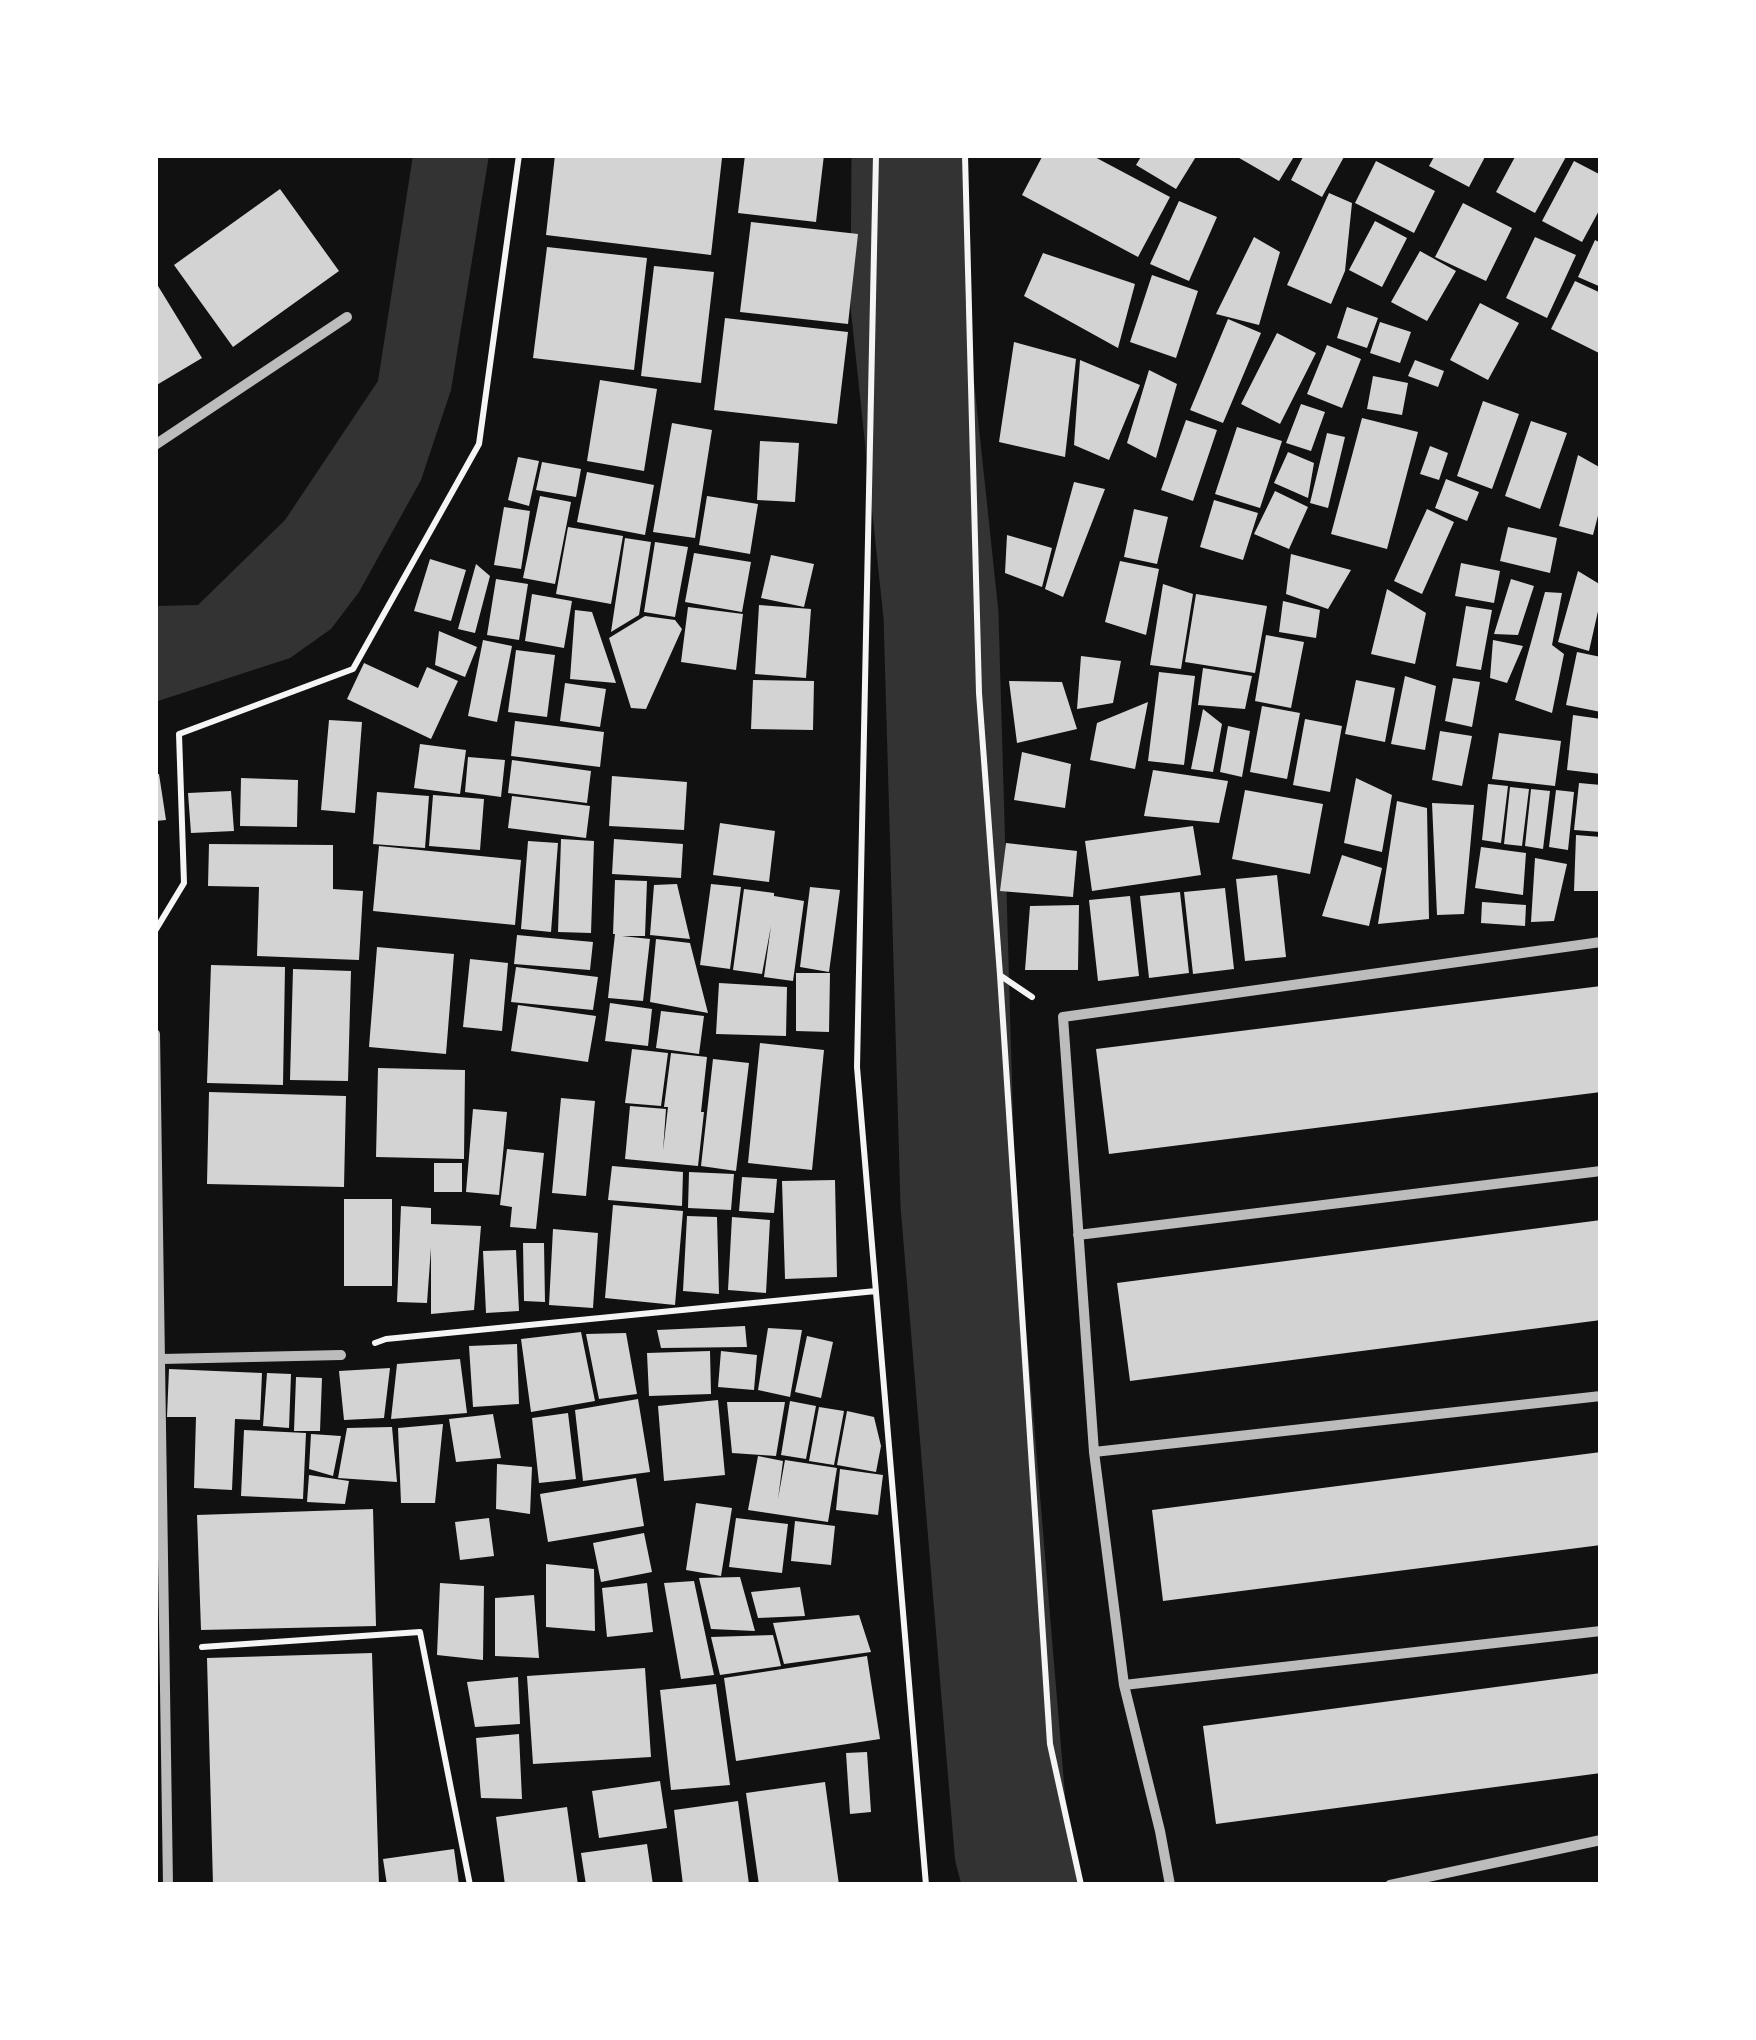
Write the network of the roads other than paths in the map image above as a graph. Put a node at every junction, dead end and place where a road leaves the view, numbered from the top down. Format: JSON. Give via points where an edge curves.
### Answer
{"nodes":[{"id":1,"x":348,"y":317,"type":"dead end"},
{"id":2,"x":155,"y":445,"type":"edge"},
{"id":3,"x":1601,"y":942,"type":"edge"},
{"id":4,"x":155,"y":1034,"type":"edge"},
{"id":5,"x":1601,"y":1171,"type":"edge"},
{"id":6,"x":1078,"y":1235,"type":"junction"},
{"id":7,"x":341,"y":1355,"type":"road end"},
{"id":8,"x":162,"y":1359,"type":"junction"},
{"id":9,"x":1601,"y":1396,"type":"edge"},
{"id":10,"x":1094,"y":1452,"type":"junction"},
{"id":11,"x":1601,"y":1631,"type":"edge"},
{"id":12,"x":1124,"y":1685,"type":"junction"},
{"id":13,"x":1601,"y":1840,"type":"edge"},
{"id":14,"x":168,"y":1885,"type":"edge"},
{"id":15,"x":1170,"y":1885,"type":"edge"},
{"id":16,"x":1390,"y":1885,"type":"edge"}],
"edges":[{"from":1,"to":2,"type":"street"},
{"from":3,"to":6,"type":"street","via":[[1063,1018]]},
{"from":4,"to":8,"type":"street"},
{"from":5,"to":6,"type":"street"},
{"from":6,"to":10,"type":"street"},
{"from":7,"to":8,"type":"street"},
{"from":8,"to":14,"type":"street"},
{"from":9,"to":10,"type":"street"},
{"from":10,"to":12,"type":"street"},
{"from":11,"to":12,"type":"street"},
{"from":12,"to":15,"type":"street"},
{"from":13,"to":16,"type":"street"}]}
